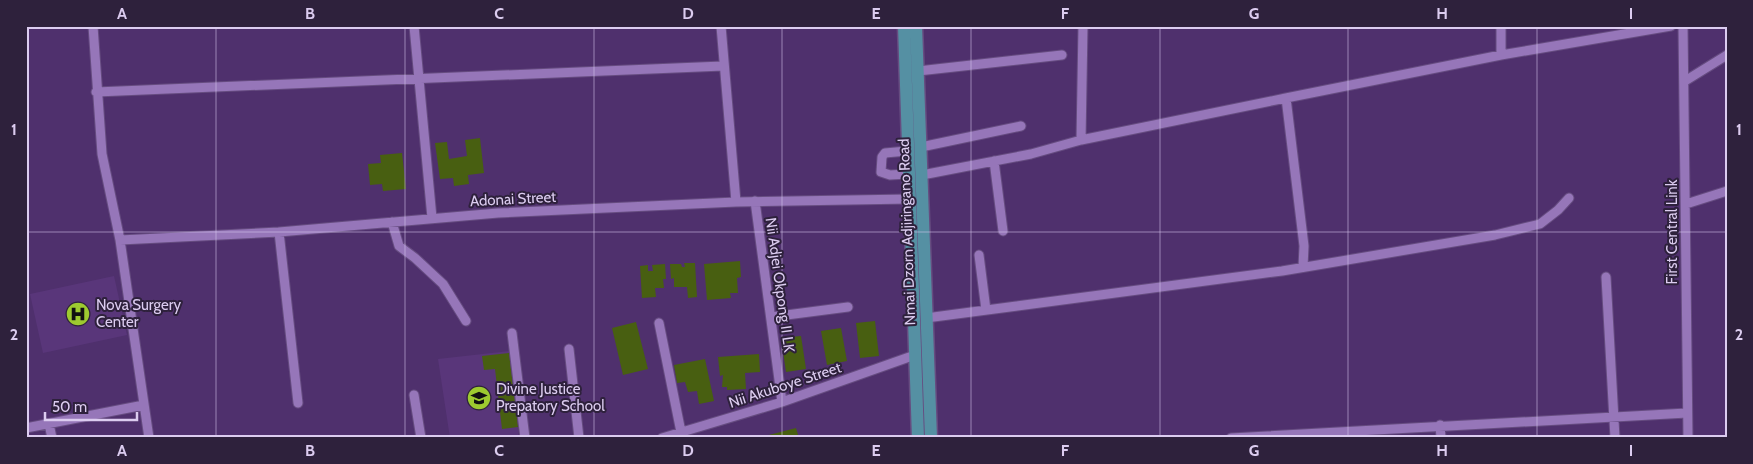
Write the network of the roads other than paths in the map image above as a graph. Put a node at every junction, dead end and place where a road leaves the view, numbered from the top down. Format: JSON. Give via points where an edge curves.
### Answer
{"nodes":[{"id":1,"x":93,"y":26,"type":"edge"},
{"id":2,"x":414,"y":26,"type":"edge"},
{"id":3,"x":721,"y":26,"type":"edge"},
{"id":4,"x":904,"y":26,"type":"edge"},
{"id":5,"x":916,"y":26,"type":"edge"},
{"id":6,"x":1083,"y":26,"type":"edge"},
{"id":7,"x":1501,"y":26,"type":"edge"},
{"id":8,"x":1672,"y":26,"type":"edge"},
{"id":9,"x":1683,"y":26,"type":"edge"},
{"id":10,"x":1062,"y":55,"type":"dead end"},
{"id":11,"x":1501,"y":55,"type":"junction"},
{"id":12,"x":1727,"y":55,"type":"edge"},
{"id":13,"x":723,"y":66,"type":"junction"},
{"id":14,"x":918,"y":71,"type":"junction"},
{"id":15,"x":419,"y":79,"type":"junction"},
{"id":16,"x":1686,"y":81,"type":"junction"},
{"id":17,"x":96,"y":92,"type":"junction"},
{"id":18,"x":1286,"y":98,"type":"junction"},
{"id":19,"x":1021,"y":126,"type":"dead end"},
{"id":20,"x":1081,"y":140,"type":"junction"},
{"id":21,"x":921,"y":147,"type":"junction"},
{"id":22,"x":907,"y":151,"type":"junction"},
{"id":23,"x":994,"y":161,"type":"junction"},
{"id":24,"x":908,"y":174,"type":"junction"},
{"id":25,"x":922,"y":175,"type":"junction"},
{"id":26,"x":1727,"y":191,"type":"edge"},
{"id":27,"x":1569,"y":198,"type":"dead end"},
{"id":28,"x":909,"y":199,"type":"junction"},
{"id":29,"x":755,"y":201,"type":"junction"},
{"id":30,"x":736,"y":202,"type":"junction"},
{"id":31,"x":1686,"y":204,"type":"junction"},
{"id":32,"x":432,"y":218,"type":"junction"},
{"id":33,"x":392,"y":222,"type":"junction"},
{"id":34,"x":1003,"y":230,"type":"dead end"},
{"id":35,"x":279,"y":232,"type":"junction"},
{"id":36,"x":120,"y":240,"type":"junction"},
{"id":37,"x":979,"y":255,"type":"dead end"},
{"id":38,"x":1303,"y":267,"type":"junction"},
{"id":39,"x":1606,"y":277,"type":"dead end"},
{"id":40,"x":927,"y":281,"type":"junction"},
{"id":41,"x":912,"y":282,"type":"junction"},
{"id":42,"x":848,"y":307,"type":"dead end"},
{"id":43,"x":986,"y":310,"type":"junction"},
{"id":44,"x":771,"y":317,"type":"junction"},
{"id":45,"x":926,"y":318,"type":"junction"},
{"id":46,"x":466,"y":321,"type":"dead end"},
{"id":47,"x":659,"y":323,"type":"dead end"},
{"id":48,"x":512,"y":333,"type":"dead end"},
{"id":49,"x":569,"y":349,"type":"dead end"},
{"id":50,"x":915,"y":355,"type":"junction"},
{"id":51,"x":414,"y":395,"type":"dead end"},
{"id":52,"x":782,"y":402,"type":"junction"},
{"id":53,"x":298,"y":403,"type":"dead end"},
{"id":54,"x":144,"y":405,"type":"junction"},
{"id":55,"x":1687,"y":413,"type":"junction"},
{"id":56,"x":1614,"y":415,"type":"junction"},
{"id":57,"x":49,"y":424,"type":"junction"},
{"id":58,"x":1440,"y":425,"type":"junction"},
{"id":59,"x":26,"y":428,"type":"edge"},
{"id":60,"x":681,"y":432,"type":"junction"},
{"id":61,"x":1299,"y":436,"type":"edge"},
{"id":62,"x":52,"y":438,"type":"edge"},
{"id":63,"x":149,"y":438,"type":"edge"},
{"id":64,"x":421,"y":438,"type":"edge"},
{"id":65,"x":525,"y":438,"type":"edge"},
{"id":66,"x":579,"y":438,"type":"edge"},
{"id":67,"x":662,"y":438,"type":"edge"},
{"id":68,"x":918,"y":438,"type":"edge"},
{"id":69,"x":931,"y":438,"type":"edge"},
{"id":70,"x":1231,"y":438,"type":"edge"},
{"id":71,"x":1441,"y":438,"type":"edge"},
{"id":72,"x":1615,"y":438,"type":"edge"},
{"id":73,"x":1688,"y":438,"type":"edge"}],
"edges":[{"from":1,"to":17,"type":"street"},
{"from":2,"to":15,"type":"street"},
{"from":3,"to":13,"type":"street"},
{"from":4,"to":22,"type":"main road","name":"Nmai Dzorn Adjiringano Road"},
{"from":5,"to":14,"type":"main road","name":"Nmai Dzorn Adjiringano Road"},
{"from":6,"to":20,"type":"street"},
{"from":7,"to":11,"type":"street"},
{"from":8,"to":11,"type":"street"},
{"from":9,"to":16,"type":"street","name":"First Central Link"},
{"from":10,"to":14,"type":"street"},
{"from":11,"to":18,"type":"street"},
{"from":12,"to":16,"type":"street"},
{"from":13,"to":15,"type":"street"},
{"from":13,"to":30,"type":"street"},
{"from":14,"to":21,"type":"main road","name":"Nmai Dzorn Adjiringano Road"},
{"from":15,"to":17,"type":"street"},
{"from":15,"to":32,"type":"street"},
{"from":16,"to":31,"type":"street","name":"First Central Link"},
{"from":17,"to":36,"type":"street","via":[[102,154]]},
{"from":18,"to":20,"type":"street"},
{"from":18,"to":38,"type":"street","via":[[1304,246]]},
{"from":19,"to":21,"type":"street"},
{"from":20,"to":23,"type":"street"},
{"from":21,"to":25,"type":"main road","name":"Nmai Dzorn Adjiringano Road"},
{"from":22,"to":24,"type":"main road","name":"Nmai Dzorn Adjiringano Road"},
{"from":22,"to":24,"type":"street","via":[[884,153],[880,164],[881,172],[885,174]]},
{"from":23,"to":25,"type":"street"},
{"from":23,"to":34,"type":"street"},
{"from":24,"to":28,"type":"main road","name":"Nmai Dzorn Adjiringano Road"},
{"from":25,"to":40,"type":"main road","name":"Nmai Dzorn Adjiringano Road"},
{"from":26,"to":31,"type":"street"},
{"from":27,"to":38,"type":"street","via":[[1540,224],[1495,235]]},
{"from":28,"to":29,"type":"street","name":"Adonai Street"},
{"from":28,"to":41,"type":"main road","name":"Nmai Dzorn Adjiringano Road"},
{"from":29,"to":30,"type":"street","name":"Adonai Street"},
{"from":29,"to":44,"type":"street","name":"Nii Adjei Okpong II LK"},
{"from":30,"to":32,"type":"street","name":"Adonai Street","via":[[498,212]]},
{"from":31,"to":55,"type":"street","name":"First Central Link"},
{"from":32,"to":33,"type":"street","name":"Adonai Street"},
{"from":33,"to":35,"type":"street","name":"Adonai Street"},
{"from":33,"to":46,"type":"street","via":[[399,246],[443,284]]},
{"from":35,"to":36,"type":"street","name":"Adonai Street"},
{"from":35,"to":53,"type":"street"},
{"from":36,"to":54,"type":"street"},
{"from":37,"to":43,"type":"street"},
{"from":38,"to":43,"type":"street"},
{"from":39,"to":56,"type":"street"},
{"from":40,"to":41,"type":"main road"},
{"from":40,"to":45,"type":"main road","name":"Nmai Dzorn Adjiringano Road"},
{"from":41,"to":50,"type":"main road","name":"Nmai Dzorn Adjiringano Road"},
{"from":42,"to":44,"type":"street"},
{"from":43,"to":45,"type":"street"},
{"from":44,"to":52,"type":"street","name":"Nii Adjei Okpong II LK"},
{"from":45,"to":69,"type":"main road","name":"Nmai Dzorn Adjiringano Road"},
{"from":47,"to":60,"type":"street"},
{"from":48,"to":65,"type":"street"},
{"from":49,"to":66,"type":"street"},
{"from":50,"to":52,"type":"street","name":"Nii Akuboye Street"},
{"from":50,"to":68,"type":"main road","name":"Nmai Dzorn Adjiringano Road"},
{"from":51,"to":64,"type":"street"},
{"from":52,"to":60,"type":"street","name":"Nii Akuboye Street"},
{"from":54,"to":57,"type":"street"},
{"from":54,"to":63,"type":"street"},
{"from":55,"to":56,"type":"street"},
{"from":55,"to":73,"type":"street","name":"First Central Link"},
{"from":56,"to":58,"type":"street"},
{"from":56,"to":72,"type":"street"},
{"from":57,"to":59,"type":"street"},
{"from":57,"to":62,"type":"street"},
{"from":58,"to":61,"type":"street"},
{"from":58,"to":71,"type":"street"},
{"from":60,"to":67,"type":"street","name":"Nii Akuboye Street"},
{"from":61,"to":70,"type":"street"}]}
